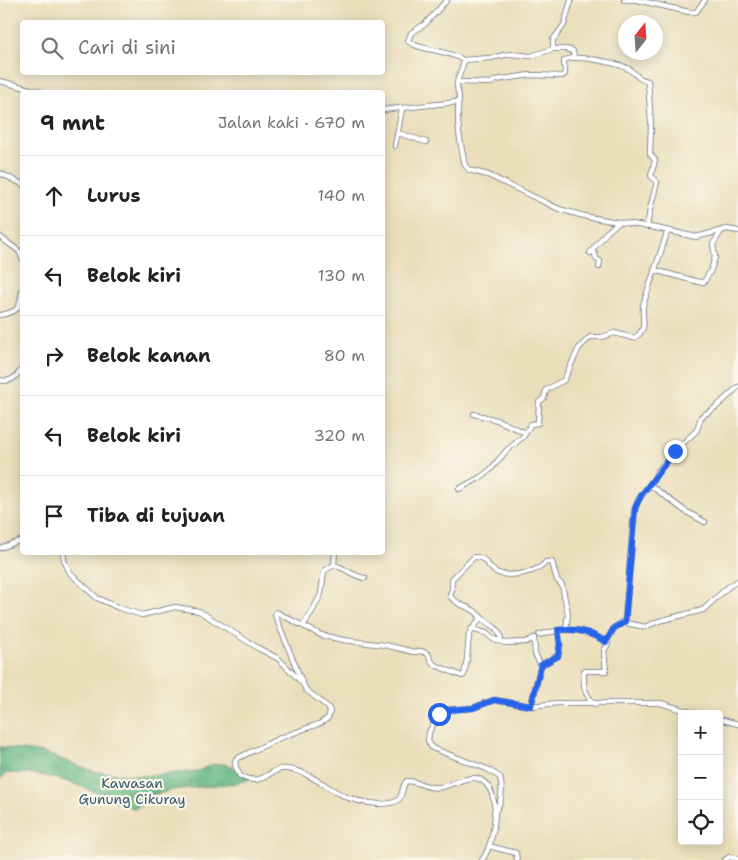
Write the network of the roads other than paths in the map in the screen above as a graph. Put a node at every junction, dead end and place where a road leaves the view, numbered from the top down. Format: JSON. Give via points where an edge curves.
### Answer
{"nodes":[{"id":1,"x":447,"y":0,"type":"edge"},
{"id":2,"x":571,"y":0,"type":"edge"},
{"id":3,"x":624,"y":0,"type":"edge"},
{"id":4,"x":705,"y":0,"type":"edge"},
{"id":5,"x":553,"y":49,"type":"junction"},
{"id":6,"x":574,"y":58,"type":"junction"},
{"id":7,"x":463,"y":60,"type":"junction"},
{"id":8,"x":0,"y":81,"type":"edge"},
{"id":9,"x":458,"y":82,"type":"junction"},
{"id":10,"x":34,"y":90,"type":"edge"},
{"id":11,"x":458,"y":102,"type":"junction"},
{"id":12,"x":402,"y":109,"type":"junction"},
{"id":13,"x":385,"y":110,"type":"edge"},
{"id":14,"x":398,"y":133,"type":"junction"},
{"id":15,"x":426,"y":142,"type":"dead end"},
{"id":16,"x":395,"y":146,"type":"dead end"},
{"id":17,"x":0,"y":173,"type":"edge"},
{"id":18,"x":20,"y":183,"type":"edge"},
{"id":19,"x":619,"y":222,"type":"junction"},
{"id":20,"x":647,"y":227,"type":"junction"},
{"id":21,"x":668,"y":230,"type":"junction"},
{"id":22,"x":722,"y":230,"type":"junction"},
{"id":23,"x":738,"y":231,"type":"edge"},
{"id":24,"x":0,"y":237,"type":"edge"},
{"id":25,"x":20,"y":253,"type":"edge"},
{"id":26,"x":599,"y":267,"type":"dead end"},
{"id":27,"x":654,"y":270,"type":"junction"},
{"id":28,"x":20,"y":306,"type":"edge"},
{"id":29,"x":0,"y":315,"type":"edge"},
{"id":30,"x":20,"y":372,"type":"edge"},
{"id":31,"x":0,"y":380,"type":"edge"},
{"id":32,"x":738,"y":387,"type":"edge"},
{"id":33,"x":474,"y":414,"type":"dead end"},
{"id":34,"x":526,"y":433,"type":"junction"},
{"id":35,"x":650,"y":485,"type":"junction"},
{"id":36,"x":459,"y":489,"type":"dead end"},
{"id":37,"x":704,"y":522,"type":"dead end"},
{"id":38,"x":20,"y":541,"type":"edge"},
{"id":39,"x":0,"y":548,"type":"edge"},
{"id":40,"x":63,"y":555,"type":"edge"},
{"id":41,"x":335,"y":555,"type":"edge"},
{"id":42,"x":334,"y":565,"type":"junction"},
{"id":43,"x":366,"y":578,"type":"dead end"},
{"id":44,"x":738,"y":581,"type":"edge"},
{"id":45,"x":480,"y":617,"type":"junction"},
{"id":46,"x":625,"y":622,"type":"junction"},
{"id":47,"x":303,"y":626,"type":"junction"},
{"id":48,"x":471,"y":629,"type":"junction"},
{"id":49,"x":566,"y":629,"type":"junction"},
{"id":50,"x":558,"y":630,"type":"junction"},
{"id":51,"x":539,"y":635,"type":"dead end"},
{"id":52,"x":501,"y":641,"type":"junction"},
{"id":53,"x":606,"y":642,"type":"junction"},
{"id":54,"x":541,"y":665,"type":"junction"},
{"id":55,"x":303,"y":684,"type":"junction"},
{"id":56,"x":595,"y":704,"type":"junction"},
{"id":57,"x":531,"y":706,"type":"junction"},
{"id":58,"x":684,"y":710,"type":"edge"},
{"id":59,"x":723,"y":720,"type":"edge"},
{"id":60,"x":738,"y":724,"type":"edge"},
{"id":61,"x":494,"y":814,"type":"junction"},
{"id":62,"x":489,"y":846,"type":"junction"},
{"id":63,"x":738,"y":850,"type":"edge"},
{"id":64,"x":736,"y":858,"type":"edge"},
{"id":65,"x":482,"y":860,"type":"edge"},
{"id":66,"x":517,"y":860,"type":"edge"},
{"id":67,"x":725,"y":860,"type":"edge"}],
"edges":[{"from":1,"to":7,"type":"street","via":[[425,24],[411,33],[408,41]]},
{"from":2,"to":5,"type":"street","via":[[564,25],[553,40]]},
{"from":3,"to":4,"type":"street","via":[[696,12]]},
{"from":5,"to":6,"type":"street","via":[[570,49]]},
{"from":5,"to":7,"type":"street","via":[[530,56],[510,54]]},
{"from":6,"to":9,"type":"street","via":[[564,61],[564,75],[530,74],[491,83]]},
{"from":6,"to":20,"type":"street","via":[[622,66],[640,79],[649,81],[650,154],[655,160],[651,176],[656,182]]},
{"from":7,"to":9,"type":"street","via":[[464,67]]},
{"from":8,"to":10,"type":"street"},
{"from":9,"to":11,"type":"street"},
{"from":11,"to":12,"type":"street"},
{"from":11,"to":19,"type":"street","via":[[461,149],[469,170],[488,175],[559,209]]},
{"from":12,"to":13,"type":"street"},
{"from":12,"to":14,"type":"street"},
{"from":14,"to":15,"type":"street"},
{"from":14,"to":16,"type":"street"},
{"from":17,"to":18,"type":"street"},
{"from":19,"to":20,"type":"street"},
{"from":19,"to":26,"type":"street","via":[[591,252],[600,261]]},
{"from":20,"to":21,"type":"street"},
{"from":21,"to":22,"type":"street","via":[[696,236]]},
{"from":21,"to":27,"type":"street"},
{"from":22,"to":23,"type":"street"},
{"from":22,"to":27,"type":"street","via":[[713,244],[711,270],[704,282]]},
{"from":24,"to":25,"type":"street"},
{"from":27,"to":34,"type":"street","via":[[644,302],[641,333],[634,338],[614,333],[590,337],[579,348],[564,380],[546,390],[540,402],[539,422],[531,424]]},
{"from":28,"to":29,"type":"street","via":[[12,313]]},
{"from":30,"to":31,"type":"street","via":[[12,380]]},
{"from":32,"to":35,"type":"street","via":[[701,417],[696,431],[671,454]]},
{"from":33,"to":34,"type":"street"},
{"from":34,"to":36,"type":"street","via":[[485,474]]},
{"from":35,"to":37,"type":"street"},
{"from":35,"to":46,"type":"street","via":[[635,508]]},
{"from":38,"to":39,"type":"street"},
{"from":40,"to":55,"type":"street","via":[[70,573],[97,598],[142,615],[175,607],[199,610],[279,659]]},
{"from":41,"to":42,"type":"street"},
{"from":42,"to":43,"type":"street","via":[[356,577]]},
{"from":42,"to":47,"type":"street","via":[[324,571],[321,594]]},
{"from":44,"to":46,"type":"street","via":[[703,610],[644,627]]},
{"from":45,"to":48,"type":"street"},
{"from":45,"to":49,"type":"street","via":[[456,603],[450,594],[451,580],[472,558],[480,557],[496,572],[514,575],[541,568],[551,561],[562,585],[568,614]]},
{"from":45,"to":52,"type":"street","via":[[496,627]]},
{"from":46,"to":53,"type":"street","via":[[614,628]]},
{"from":47,"to":48,"type":"street","via":[[334,638],[424,652],[435,665],[462,676]]},
{"from":47,"to":55,"type":"street","via":[[275,612]]},
{"from":48,"to":52,"type":"street"},
{"from":49,"to":50,"type":"street"},
{"from":49,"to":53,"type":"street","via":[[586,632]]},
{"from":50,"to":51,"type":"street"},
{"from":50,"to":54,"type":"street","via":[[558,656]]},
{"from":52,"to":54,"type":"street","via":[[526,642],[534,638],[535,654]]},
{"from":53,"to":56,"type":"street","via":[[606,671],[584,671],[584,688]]},
{"from":54,"to":57,"type":"street"},
{"from":55,"to":61,"type":"street","via":[[306,690],[328,706],[328,718],[236,759],[240,776],[257,780],[281,769],[294,770],[362,803],[385,804],[400,798],[407,780],[440,788],[478,779],[490,789],[494,798]]},
{"from":56,"to":57,"type":"street"},
{"from":56,"to":58,"type":"street","via":[[660,703]]},
{"from":57,"to":61,"type":"street","via":[[494,700],[473,708],[448,710],[439,714],[428,732],[432,748],[500,776],[503,791]]},
{"from":59,"to":60,"type":"street"},
{"from":61,"to":62,"type":"street"},
{"from":62,"to":65,"type":"street"},
{"from":62,"to":66,"type":"street","via":[[516,853]]},
{"from":63,"to":64,"type":"street"},
{"from":64,"to":67,"type":"street","via":[[729,856]]}]}
